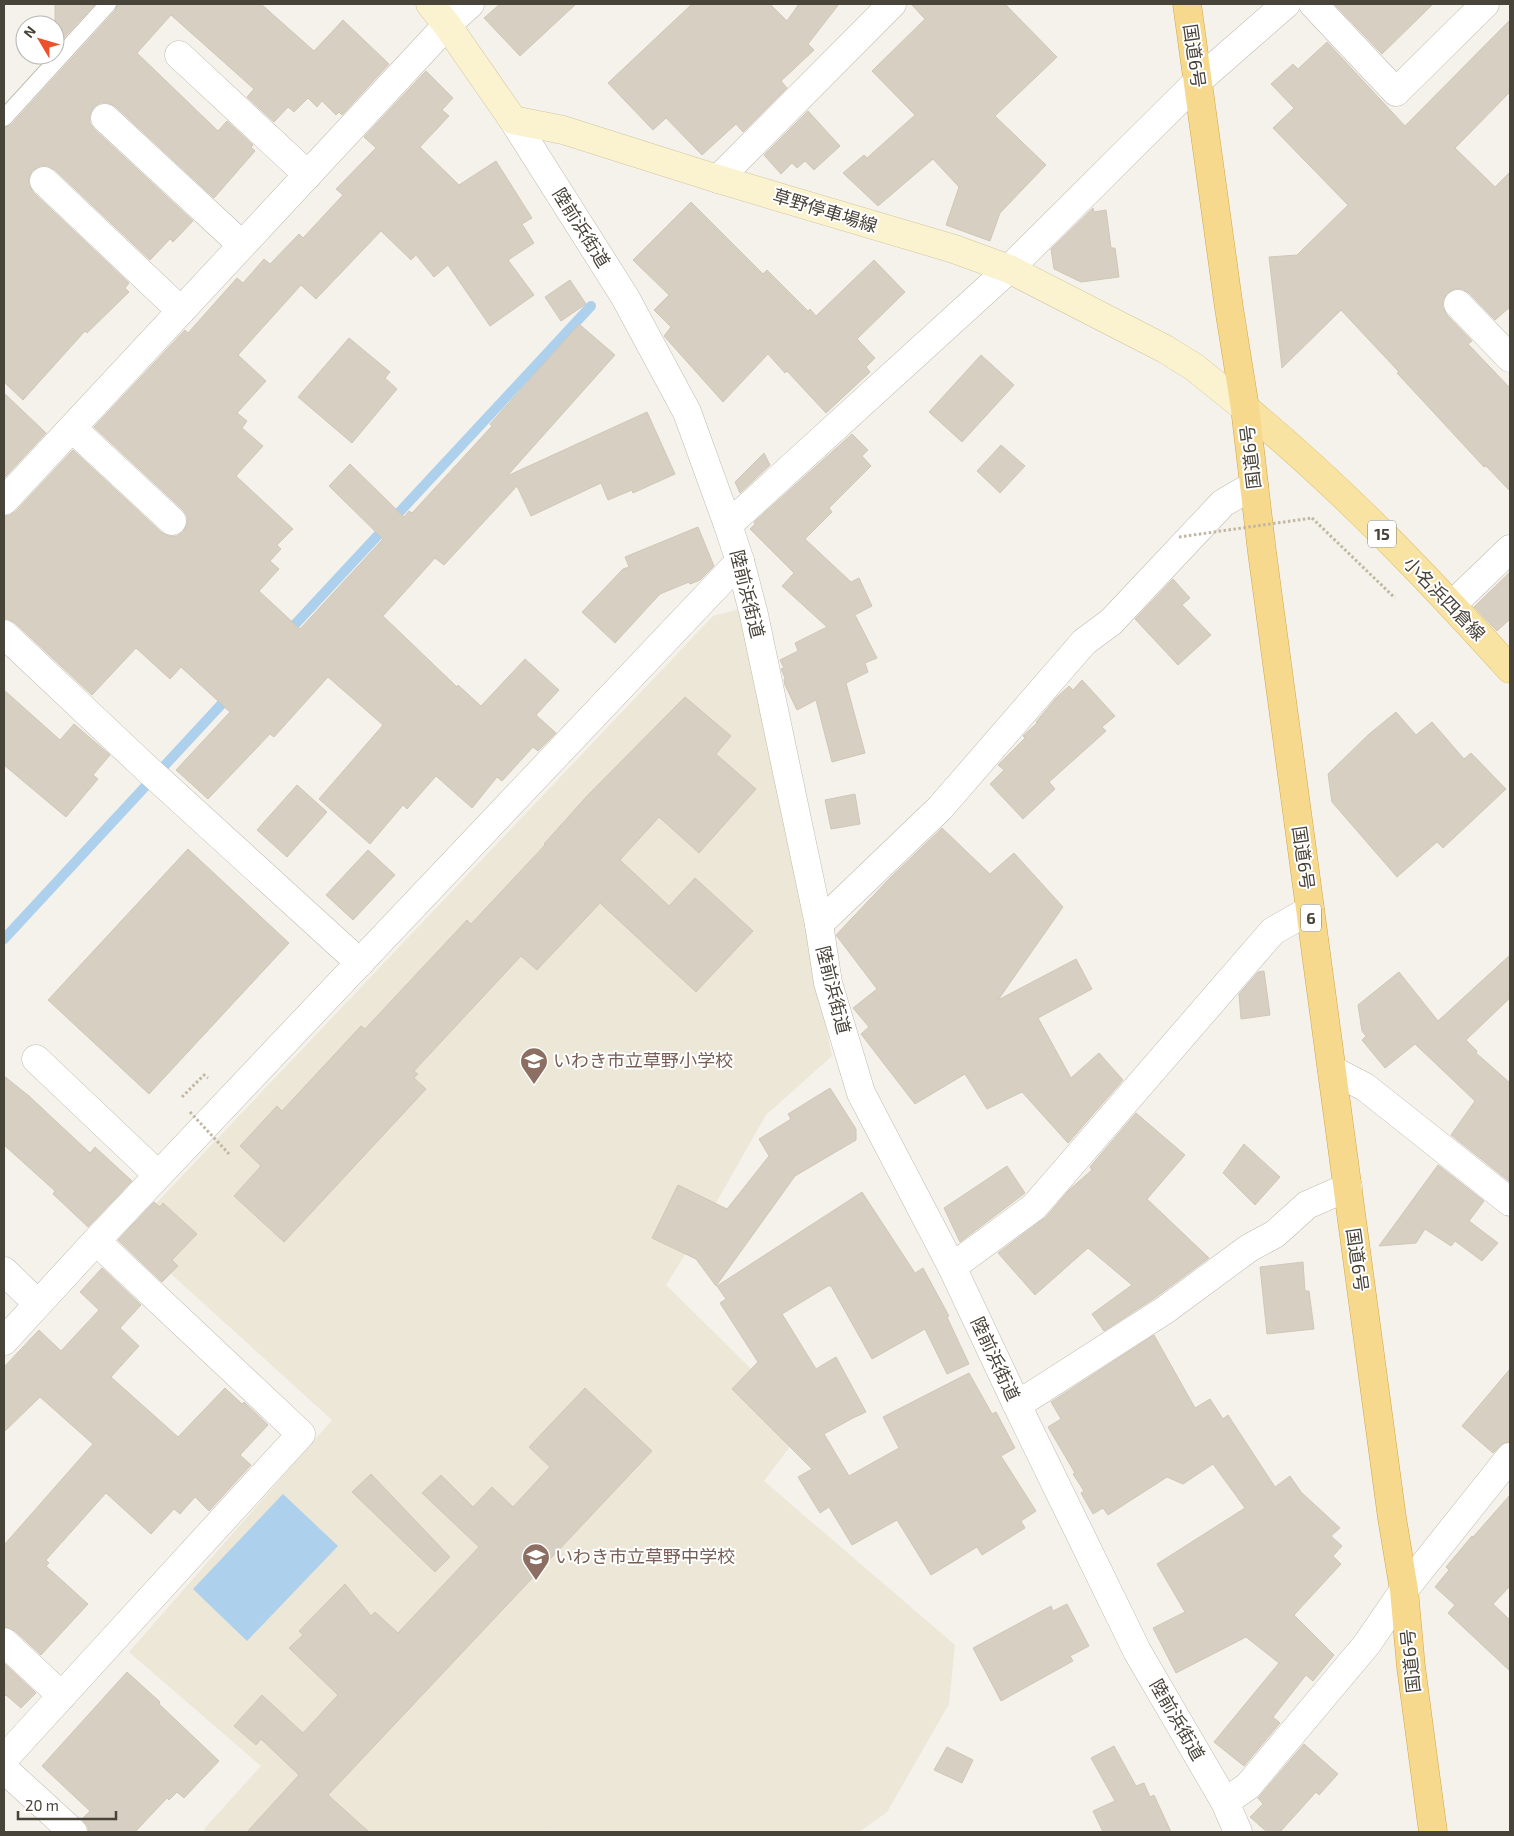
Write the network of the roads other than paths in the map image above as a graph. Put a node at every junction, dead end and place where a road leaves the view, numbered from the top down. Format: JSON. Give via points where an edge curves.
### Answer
{"nodes":[{"id":1,"x":108,"y":4,"type":"edge"},
{"id":2,"x":430,"y":4,"type":"edge"},
{"id":3,"x":470,"y":4,"type":"edge"},
{"id":4,"x":892,"y":4,"type":"edge"},
{"id":5,"x":1187,"y":4,"type":"edge"},
{"id":6,"x":1286,"y":4,"type":"edge"},
{"id":7,"x":1313,"y":4,"type":"edge"},
{"id":8,"x":1484,"y":4,"type":"edge"},
{"id":9,"x":447,"y":25,"type":"junction"},
{"id":10,"x":179,"y":55,"type":"dead end"},
{"id":11,"x":1198,"y":81,"type":"junction"},
{"id":12,"x":4,"y":118,"type":"edge"},
{"id":13,"x":105,"y":118,"type":"dead end"},
{"id":14,"x":513,"y":120,"type":"junction"},
{"id":15,"x":308,"y":174,"type":"junction"},
{"id":16,"x":718,"y":179,"type":"junction"},
{"id":17,"x":44,"y":182,"type":"dead end"},
{"id":18,"x":242,"y":246,"type":"junction"},
{"id":19,"x":1009,"y":269,"type":"junction"},
{"id":20,"x":1458,"y":304,"type":"dead end"},
{"id":21,"x":181,"y":311,"type":"junction"},
{"id":22,"x":1510,"y":358,"type":"edge"},
{"id":23,"x":1245,"y":408,"type":"junction"},
{"id":24,"x":72,"y":428,"type":"junction"},
{"id":25,"x":1254,"y":485,"type":"junction"},
{"id":26,"x":4,"y":501,"type":"edge"},
{"id":27,"x":172,"y":521,"type":"dead end"},
{"id":28,"x":728,"y":525,"type":"junction"},
{"id":29,"x":1510,"y":549,"type":"edge"},
{"id":30,"x":740,"y":561,"type":"junction"},
{"id":31,"x":1452,"y":605,"type":"junction"},
{"id":32,"x":4,"y":634,"type":"edge"},
{"id":33,"x":1510,"y":669,"type":"edge"},
{"id":34,"x":1310,"y":910,"type":"junction"},
{"id":35,"x":819,"y":924,"type":"junction"},
{"id":36,"x":360,"y":963,"type":"junction"},
{"id":37,"x":36,"y":1059,"type":"dead end"},
{"id":38,"x":1332,"y":1070,"type":"junction"},
{"id":39,"x":158,"y":1175,"type":"junction"},
{"id":40,"x":1348,"y":1187,"type":"junction"},
{"id":41,"x":1510,"y":1202,"type":"edge"},
{"id":42,"x":96,"y":1240,"type":"junction"},
{"id":43,"x":952,"y":1267,"type":"junction"},
{"id":44,"x":4,"y":1271,"type":"edge"},
{"id":45,"x":38,"y":1304,"type":"junction"},
{"id":46,"x":4,"y":1341,"type":"edge"},
{"id":47,"x":1017,"y":1406,"type":"junction"},
{"id":48,"x":1510,"y":1457,"type":"edge"},
{"id":49,"x":1404,"y":1590,"type":"junction"},
{"id":50,"x":4,"y":1642,"type":"edge"},
{"id":51,"x":62,"y":1696,"type":"junction"},
{"id":52,"x":4,"y":1759,"type":"edge"},
{"id":53,"x":4,"y":1768,"type":"edge"},
{"id":54,"x":1225,"y":1802,"type":"junction"},
{"id":55,"x":73,"y":1832,"type":"edge"},
{"id":56,"x":1238,"y":1832,"type":"edge"},
{"id":57,"x":1433,"y":1832,"type":"edge"}],
"edges":[{"from":1,"to":12,"type":"lane"},
{"from":2,"to":9,"type":"main road"},
{"from":3,"to":9,"type":"street"},
{"from":4,"to":16,"type":"street"},
{"from":5,"to":11,"type":"highway","name":"国道6号","number":"6"},
{"from":6,"to":11,"type":"street"},
{"from":7,"to":8,"type":"street","via":[[1396,92]]},
{"from":9,"to":14,"type":"main road"},
{"from":9,"to":15,"type":"street"},
{"from":10,"to":15,"type":"street"},
{"from":11,"to":19,"type":"street"},
{"from":11,"to":23,"type":"highway","name":"国道6号","number":"6"},
{"from":13,"to":18,"type":"street"},
{"from":14,"to":16,"type":"main road","name":"草野停車場線","via":[[563,130]]},
{"from":14,"to":28,"type":"street","name":"陸前浜街道","via":[[624,297],[687,412]]},
{"from":15,"to":18,"type":"street"},
{"from":16,"to":19,"type":"main road","name":"草野停車場線"},
{"from":17,"to":21,"type":"street"},
{"from":18,"to":21,"type":"street"},
{"from":19,"to":23,"type":"main road","name":"草野停車場線","via":[[1194,366]]},
{"from":19,"to":28,"type":"street"},
{"from":20,"to":22,"type":"street"},
{"from":21,"to":24,"type":"street"},
{"from":23,"to":25,"type":"highway","name":"国道6号","number":"6"},
{"from":23,"to":31,"type":"main road","name":"小名浜四倉線","number":"15","via":[[1294,448]]},
{"from":24,"to":26,"type":"street"},
{"from":24,"to":27,"type":"street"},
{"from":25,"to":34,"type":"highway","name":"国道6号","number":"6"},
{"from":25,"to":35,"type":"street","via":[[1223,503],[1111,622],[1084,642],[940,808]]},
{"from":28,"to":30,"type":"street","name":"陸前浜街道"},
{"from":29,"to":31,"type":"street"},
{"from":30,"to":35,"type":"street","name":"陸前浜街道"},
{"from":30,"to":36,"type":"street"},
{"from":31,"to":33,"type":"main road","name":"小名浜四倉線","number":"15"},
{"from":32,"to":36,"type":"street"},
{"from":34,"to":38,"type":"highway","name":"国道6号","number":"6"},
{"from":34,"to":43,"type":"street","via":[[1266,939],[1034,1207]]},
{"from":35,"to":43,"type":"street","name":"陸前浜街道","via":[[828,983],[861,1093]]},
{"from":36,"to":39,"type":"street"},
{"from":37,"to":39,"type":"street"},
{"from":38,"to":40,"type":"highway","name":"国道6号","number":"6"},
{"from":38,"to":41,"type":"street","via":[[1365,1087]]},
{"from":39,"to":42,"type":"street"},
{"from":40,"to":47,"type":"street","via":[[1306,1205],[1274,1234],[1249,1248],[1165,1310]]},
{"from":40,"to":49,"type":"highway","name":"国道6号","number":"6"},
{"from":42,"to":45,"type":"street"},
{"from":42,"to":51,"type":"street","via":[[301,1434]]},
{"from":43,"to":47,"type":"street","name":"陸前浜街道"},
{"from":44,"to":45,"type":"street"},
{"from":45,"to":46,"type":"street"},
{"from":47,"to":54,"type":"street","name":"陸前浜街道","via":[[1137,1651]]},
{"from":48,"to":49,"type":"street"},
{"from":49,"to":54,"type":"street","via":[[1367,1644],[1248,1786]]},
{"from":49,"to":57,"type":"highway","name":"国道6号","number":"6"},
{"from":50,"to":51,"type":"street"},
{"from":51,"to":52,"type":"street"},
{"from":53,"to":55,"type":"street"},
{"from":54,"to":56,"type":"street","name":"陸前浜街道"}]}
